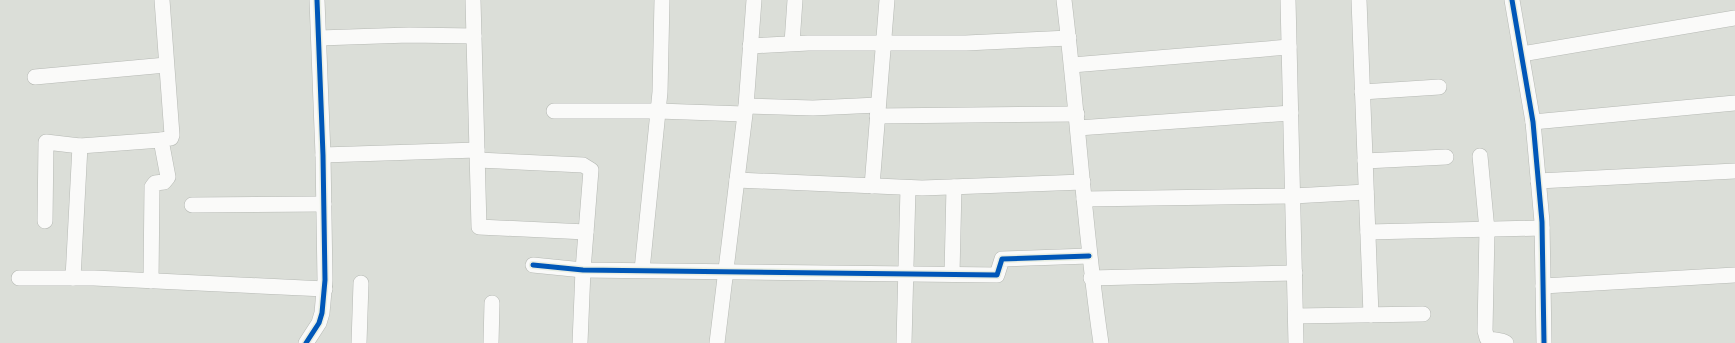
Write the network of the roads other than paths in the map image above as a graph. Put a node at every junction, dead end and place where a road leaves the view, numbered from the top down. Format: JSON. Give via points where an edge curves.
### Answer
{"nodes":[{"id":1,"x":162,"y":0,"type":"edge"},
{"id":2,"x":317,"y":0,"type":"edge"},
{"id":3,"x":473,"y":0,"type":"edge"},
{"id":4,"x":662,"y":0,"type":"edge"},
{"id":5,"x":754,"y":0,"type":"edge"},
{"id":6,"x":795,"y":0,"type":"edge"},
{"id":7,"x":887,"y":0,"type":"edge"},
{"id":8,"x":1064,"y":0,"type":"edge"},
{"id":9,"x":1288,"y":0,"type":"edge"},
{"id":10,"x":1359,"y":0,"type":"edge"},
{"id":11,"x":1512,"y":0,"type":"edge"},
{"id":12,"x":1735,"y":18,"type":"edge"},
{"id":13,"x":474,"y":36,"type":"junction"},
{"id":14,"x":319,"y":38,"type":"junction"},
{"id":15,"x":1069,"y":38,"type":"junction"},
{"id":16,"x":792,"y":43,"type":"junction"},
{"id":17,"x":883,"y":43,"type":"junction"},
{"id":18,"x":750,"y":46,"type":"junction"},
{"id":19,"x":1289,"y":47,"type":"junction"},
{"id":20,"x":1522,"y":54,"type":"junction"},
{"id":21,"x":166,"y":65,"type":"junction"},
{"id":22,"x":1072,"y":65,"type":"junction"},
{"id":23,"x":35,"y":77,"type":"dead end"},
{"id":24,"x":1439,"y":87,"type":"dead end"},
{"id":25,"x":1362,"y":92,"type":"junction"},
{"id":26,"x":1735,"y":103,"type":"edge"},
{"id":27,"x":658,"y":110,"type":"junction"},
{"id":28,"x":745,"y":110,"type":"junction"},
{"id":29,"x":554,"y":111,"type":"dead end"},
{"id":30,"x":877,"y":111,"type":"junction"},
{"id":31,"x":1290,"y":113,"type":"junction"},
{"id":32,"x":1077,"y":121,"type":"junction"},
{"id":33,"x":1533,"y":122,"type":"junction"},
{"id":34,"x":161,"y":140,"type":"junction"},
{"id":35,"x":80,"y":146,"type":"junction"},
{"id":36,"x":323,"y":154,"type":"junction"},
{"id":37,"x":477,"y":155,"type":"junction"},
{"id":38,"x":1480,"y":156,"type":"dead end"},
{"id":39,"x":1446,"y":157,"type":"dead end"},
{"id":40,"x":1365,"y":161,"type":"junction"},
{"id":41,"x":1735,"y":171,"type":"edge"},
{"id":42,"x":737,"y":180,"type":"junction"},
{"id":43,"x":1538,"y":181,"type":"junction"},
{"id":44,"x":1082,"y":182,"type":"junction"},
{"id":45,"x":872,"y":186,"type":"junction"},
{"id":46,"x":954,"y":187,"type":"junction"},
{"id":47,"x":908,"y":188,"type":"junction"},
{"id":48,"x":1366,"y":192,"type":"junction"},
{"id":49,"x":1292,"y":196,"type":"junction"},
{"id":50,"x":1084,"y":199,"type":"junction"},
{"id":51,"x":324,"y":204,"type":"junction"},
{"id":52,"x":192,"y":205,"type":"dead end"},
{"id":53,"x":45,"y":221,"type":"dead end"},
{"id":54,"x":1542,"y":228,"type":"junction"},
{"id":55,"x":1487,"y":230,"type":"junction"},
{"id":56,"x":586,"y":232,"type":"junction"},
{"id":57,"x":1368,"y":232,"type":"junction"},
{"id":58,"x":1089,"y":256,"type":"junction"},
{"id":59,"x":533,"y":265,"type":"dead end"},
{"id":60,"x":583,"y":270,"type":"junction"},
{"id":61,"x":642,"y":270,"type":"junction"},
{"id":62,"x":725,"y":271,"type":"junction"},
{"id":63,"x":907,"y":273,"type":"junction"},
{"id":64,"x":1294,"y":273,"type":"junction"},
{"id":65,"x":952,"y":274,"type":"junction"},
{"id":66,"x":1735,"y":275,"type":"edge"},
{"id":67,"x":19,"y":278,"type":"dead end"},
{"id":68,"x":73,"y":278,"type":"junction"},
{"id":69,"x":1091,"y":278,"type":"junction"},
{"id":70,"x":151,"y":281,"type":"junction"},
{"id":71,"x":361,"y":283,"type":"dead end"},
{"id":72,"x":1543,"y":286,"type":"junction"},
{"id":73,"x":324,"y":290,"type":"junction"},
{"id":74,"x":492,"y":303,"type":"dead end"},
{"id":75,"x":1423,"y":314,"type":"dead end"},
{"id":76,"x":1371,"y":315,"type":"junction"},
{"id":77,"x":1296,"y":316,"type":"junction"},
{"id":78,"x":306,"y":343,"type":"edge"},
{"id":79,"x":359,"y":343,"type":"edge"},
{"id":80,"x":492,"y":343,"type":"edge"},
{"id":81,"x":580,"y":343,"type":"edge"},
{"id":82,"x":717,"y":343,"type":"edge"},
{"id":83,"x":904,"y":343,"type":"edge"},
{"id":84,"x":1101,"y":343,"type":"edge"},
{"id":85,"x":1296,"y":343,"type":"edge"},
{"id":86,"x":1506,"y":343,"type":"edge"},
{"id":87,"x":1544,"y":343,"type":"edge"}],
"edges":[{"from":1,"to":21,"type":"street"},
{"from":2,"to":14,"type":"street"},
{"from":3,"to":13,"type":"street"},
{"from":4,"to":27,"type":"street"},
{"from":5,"to":18,"type":"street"},
{"from":6,"to":16,"type":"street"},
{"from":7,"to":17,"type":"street"},
{"from":8,"to":15,"type":"street"},
{"from":9,"to":19,"type":"street"},
{"from":10,"to":25,"type":"street"},
{"from":11,"to":20,"type":"street"},
{"from":12,"to":20,"type":"street"},
{"from":13,"to":14,"type":"street"},
{"from":13,"to":37,"type":"street"},
{"from":14,"to":36,"type":"street"},
{"from":15,"to":17,"type":"street","via":[[966,43]]},
{"from":15,"to":22,"type":"street"},
{"from":16,"to":17,"type":"street"},
{"from":16,"to":18,"type":"street"},
{"from":17,"to":30,"type":"street"},
{"from":18,"to":28,"type":"street"},
{"from":19,"to":22,"type":"street"},
{"from":19,"to":31,"type":"street"},
{"from":20,"to":33,"type":"street"},
{"from":21,"to":23,"type":"street"},
{"from":21,"to":34,"type":"street","via":[[172,135],[171,138]]},
{"from":22,"to":32,"type":"street"},
{"from":24,"to":25,"type":"street"},
{"from":25,"to":40,"type":"street"},
{"from":26,"to":33,"type":"street"},
{"from":27,"to":28,"type":"street"},
{"from":27,"to":29,"type":"street"},
{"from":27,"to":61,"type":"street"},
{"from":28,"to":30,"type":"street","via":[[813,108]]},
{"from":28,"to":42,"type":"street"},
{"from":30,"to":32,"type":"street"},
{"from":30,"to":45,"type":"street"},
{"from":31,"to":32,"type":"street"},
{"from":31,"to":49,"type":"street"},
{"from":32,"to":44,"type":"street"},
{"from":33,"to":43,"type":"street"},
{"from":34,"to":35,"type":"street"},
{"from":34,"to":70,"type":"street","via":[[168,177],[164,182],[155,183],[152,187]]},
{"from":35,"to":53,"type":"street","via":[[46,142]]},
{"from":35,"to":68,"type":"street"},
{"from":36,"to":37,"type":"street"},
{"from":36,"to":51,"type":"street"},
{"from":37,"to":56,"type":"street","via":[[588,166],[592,175]]},
{"from":37,"to":56,"type":"street","via":[[479,228]]},
{"from":38,"to":55,"type":"street"},
{"from":39,"to":40,"type":"street"},
{"from":40,"to":48,"type":"street"},
{"from":41,"to":43,"type":"street"},
{"from":42,"to":45,"type":"street"},
{"from":42,"to":62,"type":"street"},
{"from":43,"to":54,"type":"street"},
{"from":44,"to":46,"type":"street"},
{"from":44,"to":50,"type":"street"},
{"from":45,"to":47,"type":"street"},
{"from":46,"to":47,"type":"street"},
{"from":46,"to":65,"type":"street"},
{"from":47,"to":63,"type":"street"},
{"from":48,"to":49,"type":"street"},
{"from":48,"to":57,"type":"street"},
{"from":49,"to":50,"type":"street"},
{"from":49,"to":64,"type":"street"},
{"from":50,"to":58,"type":"street"},
{"from":51,"to":52,"type":"street"},
{"from":51,"to":73,"type":"street"},
{"from":54,"to":55,"type":"street"},
{"from":54,"to":72,"type":"street"},
{"from":55,"to":57,"type":"street"},
{"from":55,"to":86,"type":"street","via":[[1486,338]]},
{"from":56,"to":60,"type":"street"},
{"from":57,"to":76,"type":"street"},
{"from":58,"to":65,"type":"street","via":[[1002,259],[998,274]]},
{"from":58,"to":69,"type":"street"},
{"from":59,"to":60,"type":"street"},
{"from":60,"to":61,"type":"street"},
{"from":60,"to":81,"type":"street"},
{"from":61,"to":62,"type":"street"},
{"from":62,"to":63,"type":"street"},
{"from":62,"to":82,"type":"street"},
{"from":63,"to":65,"type":"street"},
{"from":63,"to":83,"type":"street"},
{"from":64,"to":69,"type":"street"},
{"from":64,"to":77,"type":"street"},
{"from":66,"to":72,"type":"street"},
{"from":67,"to":68,"type":"street"},
{"from":68,"to":70,"type":"street"},
{"from":69,"to":84,"type":"street"},
{"from":70,"to":73,"type":"street"},
{"from":71,"to":79,"type":"street"},
{"from":72,"to":87,"type":"street"},
{"from":73,"to":78,"type":"street","via":[[319,323]]},
{"from":74,"to":80,"type":"street"},
{"from":75,"to":76,"type":"street"},
{"from":76,"to":77,"type":"street"},
{"from":77,"to":85,"type":"street"}]}
